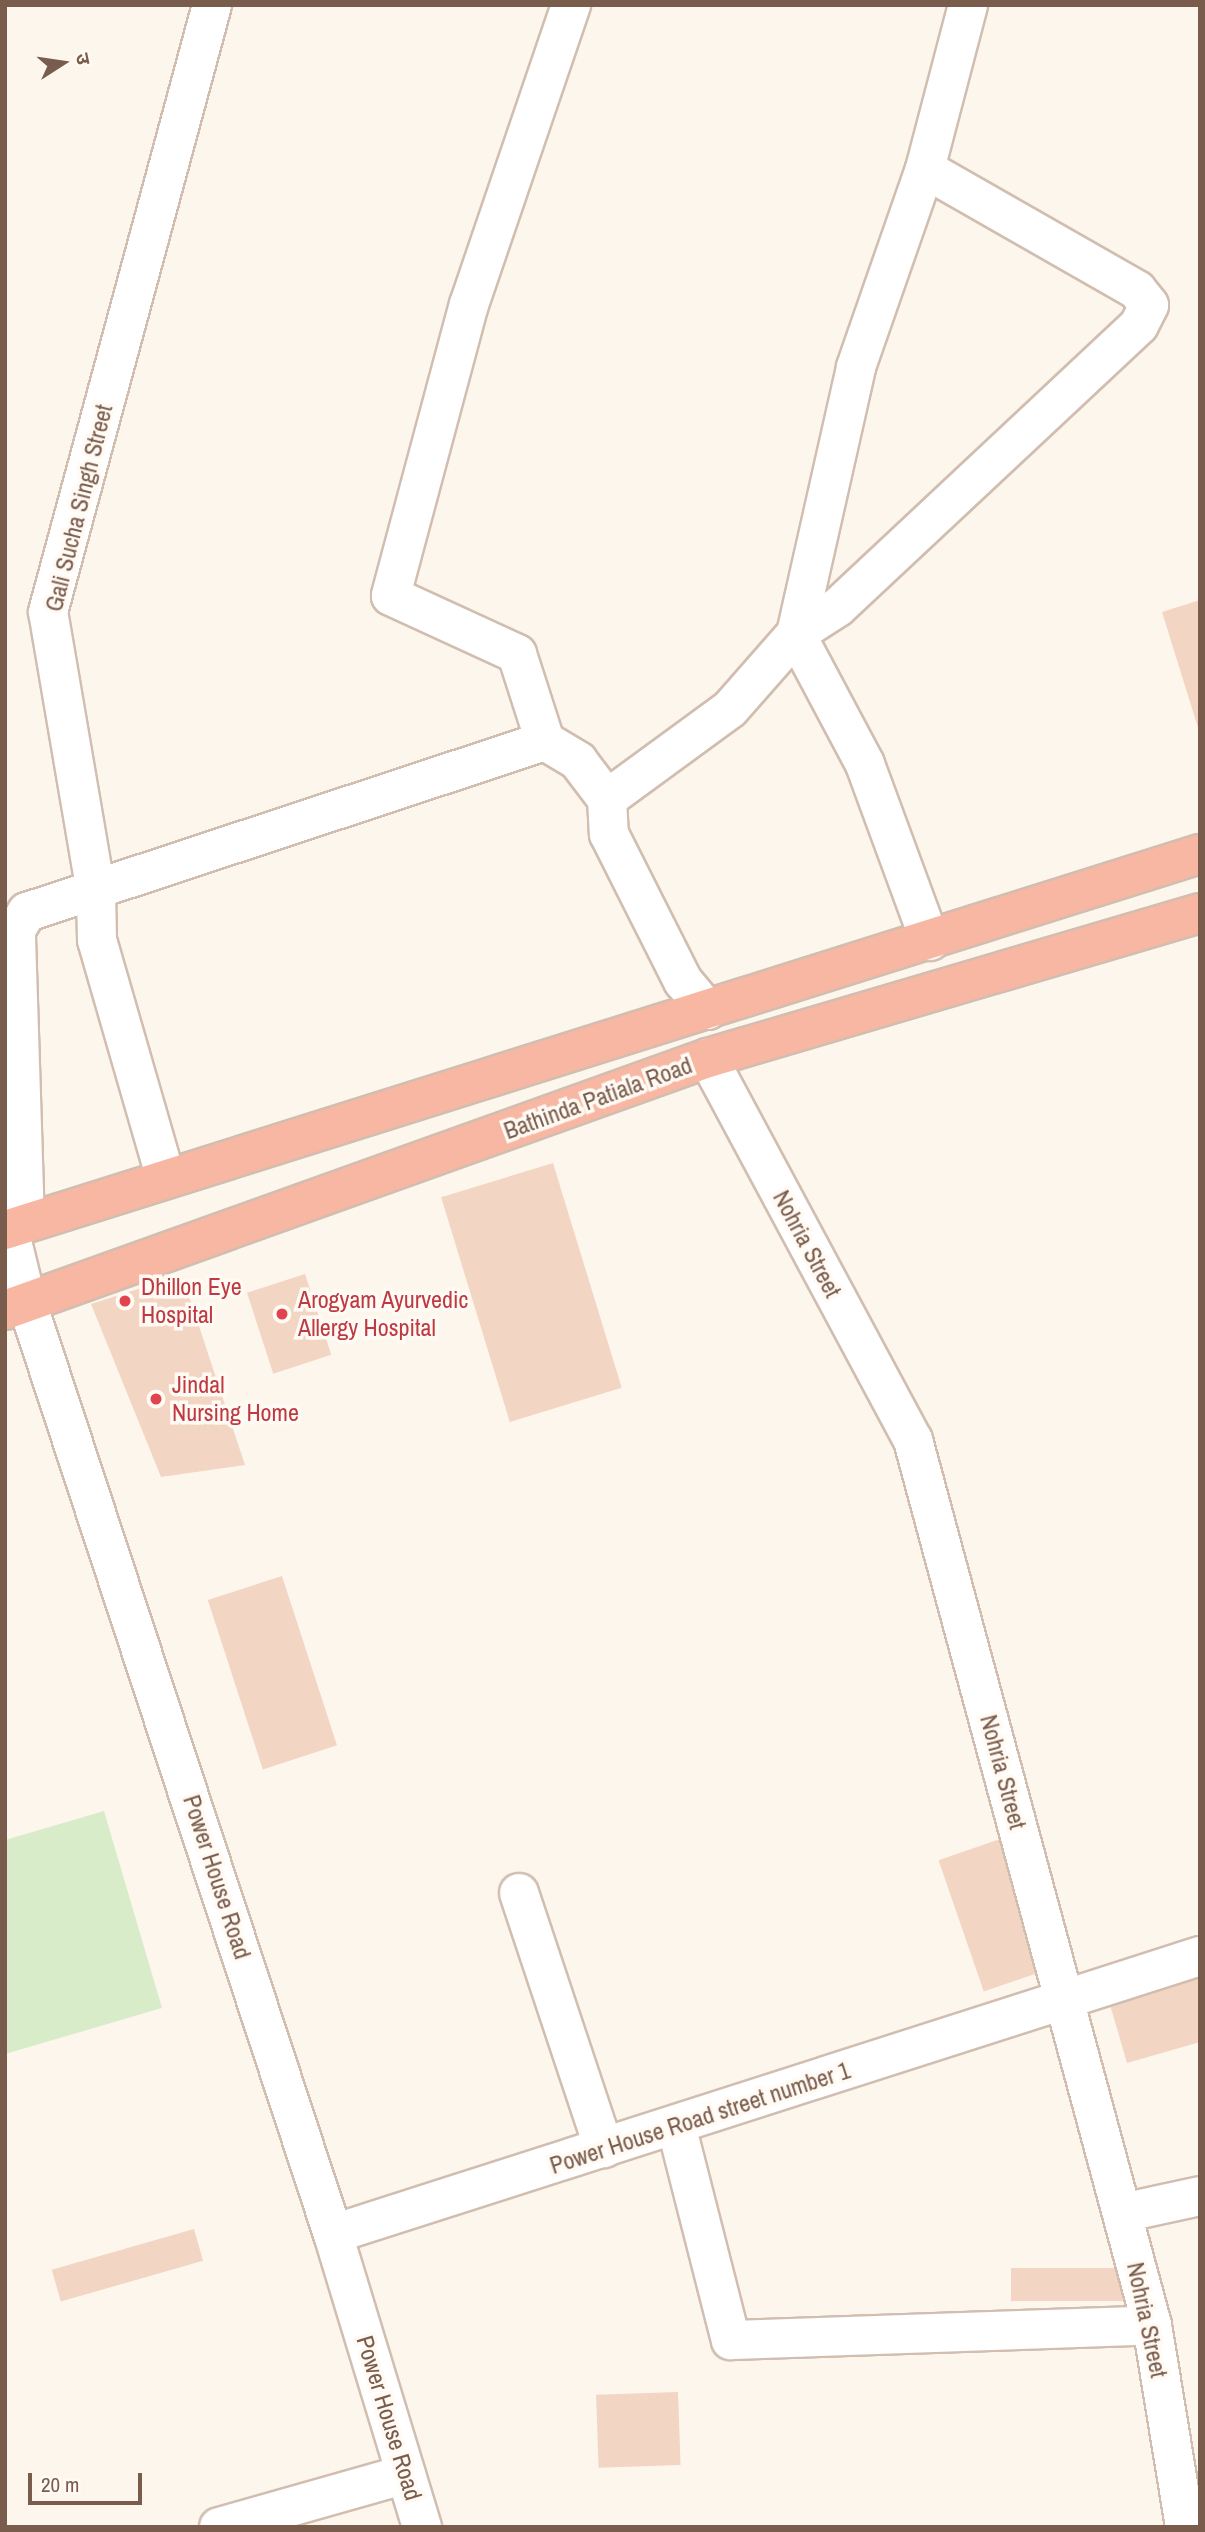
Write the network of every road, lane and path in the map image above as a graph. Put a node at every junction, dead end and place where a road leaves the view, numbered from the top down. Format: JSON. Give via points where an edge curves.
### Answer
{"nodes":[{"id":1,"x":212,"y":5,"type":"edge"},
{"id":2,"x":570,"y":5,"type":"edge"},
{"id":3,"x":968,"y":5,"type":"edge"},
{"id":4,"x":925,"y":169,"type":"junction"},
{"id":5,"x":796,"y":634,"type":"junction"},
{"id":6,"x":545,"y":741,"type":"junction"},
{"id":7,"x":607,"y":799,"type":"junction"},
{"id":8,"x":1200,"y":854,"type":"edge"},
{"id":9,"x":96,"y":892,"type":"junction"},
{"id":10,"x":1200,"y":913,"type":"edge"},
{"id":11,"x":930,"y":941,"type":"junction"},
{"id":12,"x":707,"y":1010,"type":"junction"},
{"id":13,"x":708,"y":1059,"type":"junction"},
{"id":14,"x":166,"y":1179,"type":"junction"},
{"id":15,"x":13,"y":1227,"type":"edge"},
{"id":16,"x":16,"y":1307,"type":"edge"},
{"id":17,"x":519,"y":1893,"type":"dead end"},
{"id":18,"x":1200,"y":1956,"type":"edge"},
{"id":19,"x":1066,"y":2001,"type":"junction"},
{"id":20,"x":676,"y":2125,"type":"junction"},
{"id":21,"x":604,"y":2148,"type":"junction"},
{"id":22,"x":1200,"y":2196,"type":"edge"},
{"id":23,"x":1122,"y":2213,"type":"junction"},
{"id":24,"x":333,"y":2234,"type":"junction"},
{"id":25,"x":1152,"y":2325,"type":"junction"},
{"id":26,"x":406,"y":2474,"type":"junction"},
{"id":27,"x":219,"y":2527,"type":"edge"},
{"id":28,"x":422,"y":2527,"type":"edge"},
{"id":29,"x":1185,"y":2527,"type":"edge"}],
"edges":[{"from":1,"to":9,"type":"street","name":"Gali Sucha Singh Street","via":[[48,612]]},
{"from":2,"to":6,"type":"street","via":[[469,304],[391,596],[517,654]]},
{"from":3,"to":4,"type":"street"},
{"from":4,"to":5,"type":"street","via":[[856,368]]},
{"from":4,"to":5,"type":"street","via":[[1137,290],[1149,305],[1139,325],[838,607]]},
{"from":5,"to":7,"type":"street","via":[[730,709]]},
{"from":5,"to":11,"type":"street","via":[[865,764]]},
{"from":6,"to":7,"type":"street","via":[[578,761]]},
{"from":6,"to":9,"type":"street","name":"Power House Road"},
{"from":7,"to":12,"type":"street","via":[[609,834],[683,981]]},
{"from":8,"to":11,"type":"highway"},
{"from":9,"to":14,"type":"street","name":"Gali Sucha Singh Street","via":[[97,940]]},
{"from":9,"to":15,"type":"street","name":"Power House Road","via":[[27,912],[16,930]]},
{"from":10,"to":13,"type":"highway","name":"Bathinda Patiala Road"},
{"from":11,"to":12,"type":"highway"},
{"from":12,"to":14,"type":"highway"},
{"from":13,"to":16,"type":"highway","name":"Bathinda Patiala Road"},
{"from":13,"to":19,"type":"street","name":"Nohria Street","via":[[913,1440]]},
{"from":14,"to":15,"type":"highway"},
{"from":15,"to":16,"type":"street","name":"Power House Road"},
{"from":16,"to":24,"type":"street","name":"Power House Road"},
{"from":17,"to":21,"type":"street"},
{"from":18,"to":19,"type":"street","name":"Power House Road street number 1"},
{"from":19,"to":20,"type":"street","name":"Power House Road street number 1"},
{"from":19,"to":23,"type":"street","name":"Nohria Street"},
{"from":20,"to":21,"type":"street","name":"Power House Road street number 1"},
{"from":20,"to":25,"type":"street","via":[[732,2340]]},
{"from":21,"to":24,"type":"street","name":"Power House Road street number 1"},
{"from":22,"to":23,"type":"street"},
{"from":23,"to":25,"type":"street","name":"Nohria Street"},
{"from":24,"to":26,"type":"street","name":"Power House Road"},
{"from":25,"to":29,"type":"street","name":"Nohria Street"},
{"from":26,"to":27,"type":"street"},
{"from":26,"to":28,"type":"street","name":"Power House Road"}]}
